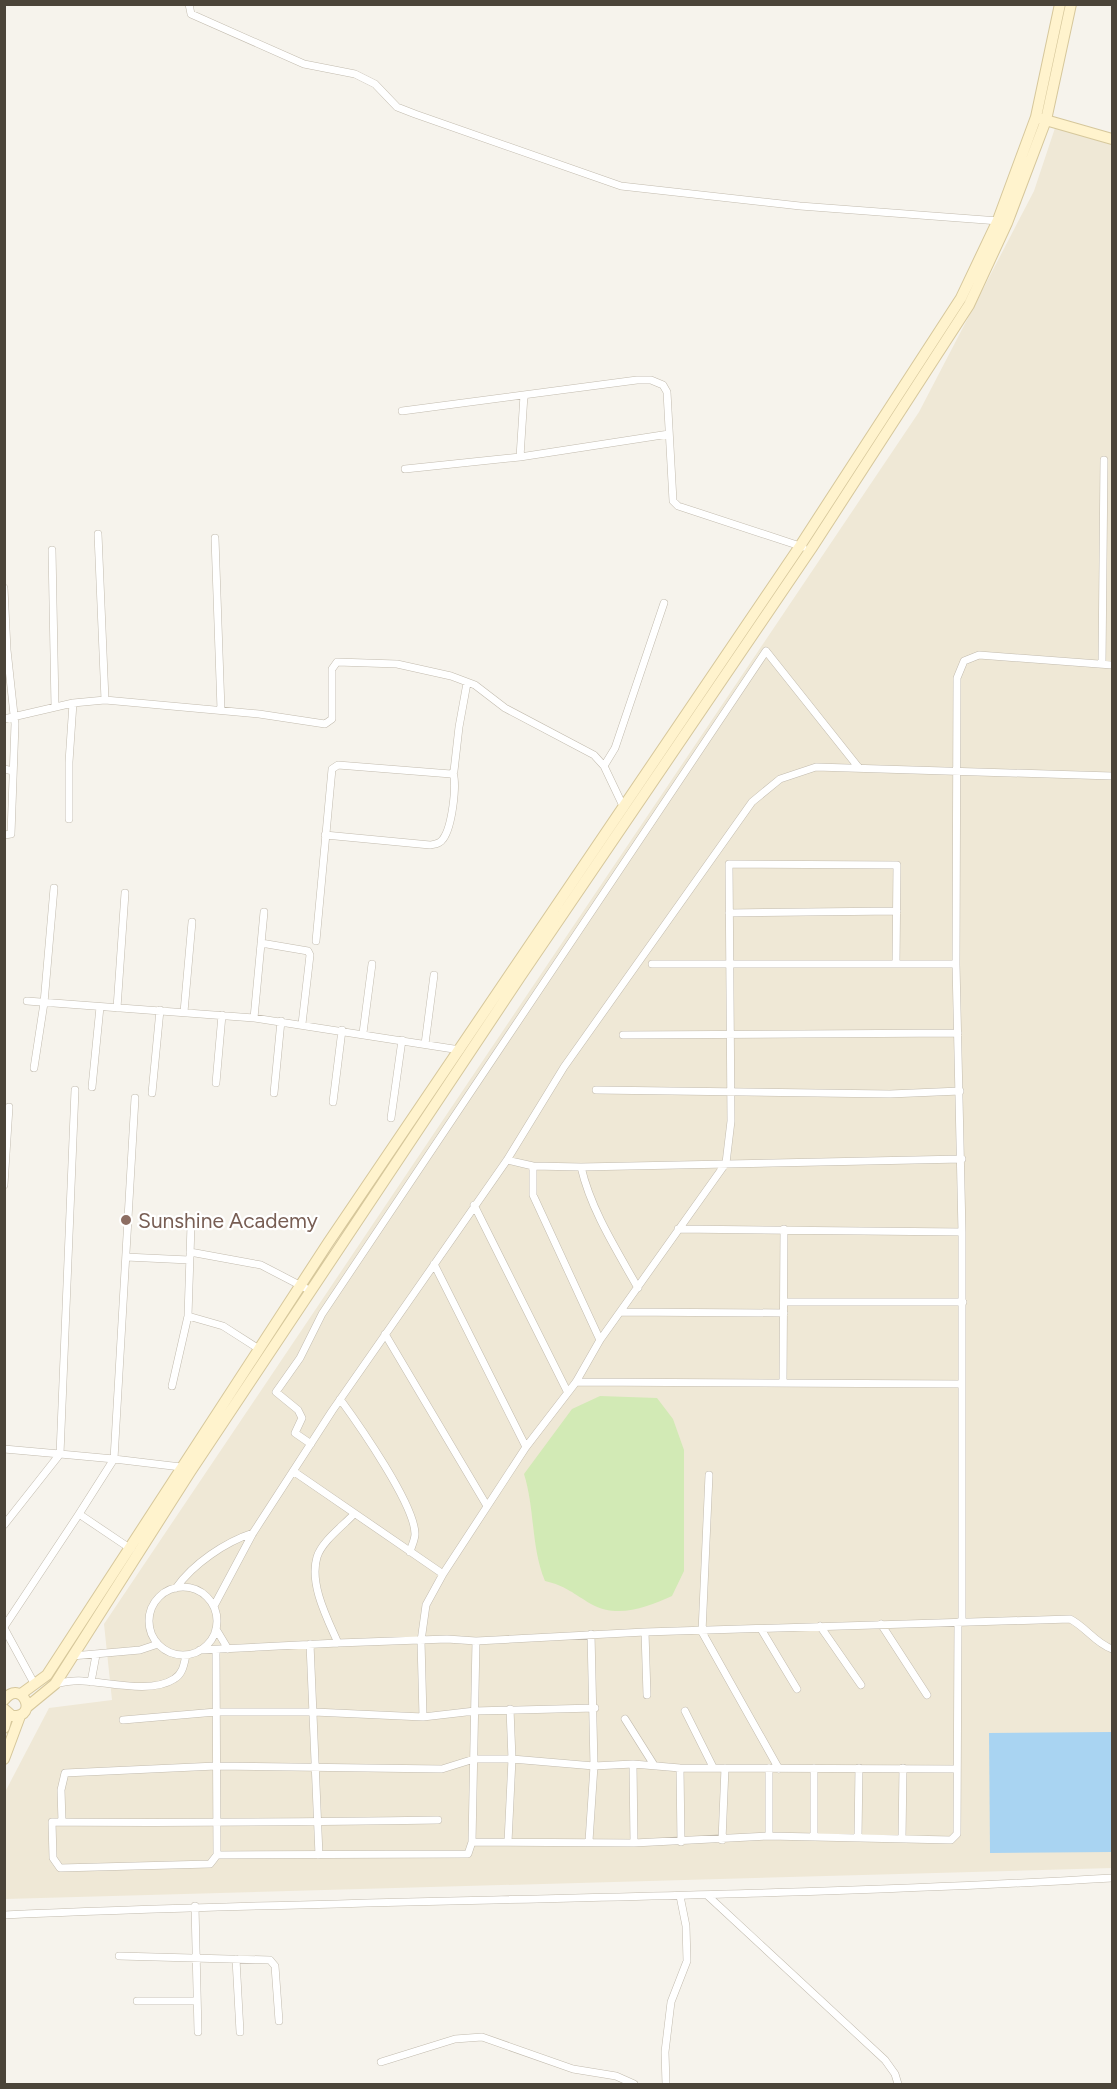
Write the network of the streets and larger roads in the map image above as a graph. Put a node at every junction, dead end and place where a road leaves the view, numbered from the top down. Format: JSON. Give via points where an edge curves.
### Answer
{"nodes":[{"id":1,"x":189,"y":4,"type":"edge"},
{"id":2,"x":1060,"y":4,"type":"edge"},
{"id":3,"x":1071,"y":4,"type":"edge"},
{"id":4,"x":1041,"y":119,"type":"junction"},
{"id":5,"x":1113,"y":139,"type":"edge"},
{"id":6,"x":1003,"y":222,"type":"junction"},
{"id":7,"x":524,"y":395,"type":"junction"},
{"id":8,"x":402,"y":411,"type":"dead end"},
{"id":9,"x":669,"y":434,"type":"junction"},
{"id":10,"x":520,"y":457,"type":"junction"},
{"id":11,"x":1104,"y":460,"type":"dead end"},
{"id":12,"x":405,"y":469,"type":"dead end"},
{"id":13,"x":1109,"y":514,"type":"edge"},
{"id":14,"x":98,"y":534,"type":"dead end"},
{"id":15,"x":215,"y":538,"type":"dead end"},
{"id":16,"x":800,"y":546,"type":"junction"},
{"id":17,"x":811,"y":549,"type":"junction"},
{"id":18,"x":52,"y":550,"type":"dead end"},
{"id":19,"x":4,"y":588,"type":"edge"},
{"id":20,"x":664,"y":603,"type":"dead end"},
{"id":21,"x":1102,"y":664,"type":"junction"},
{"id":22,"x":1113,"y":665,"type":"edge"},
{"id":23,"x":467,"y":683,"type":"junction"},
{"id":24,"x":105,"y":700,"type":"junction"},
{"id":25,"x":73,"y":704,"type":"junction"},
{"id":26,"x":55,"y":707,"type":"junction"},
{"id":27,"x":221,"y":710,"type":"junction"},
{"id":28,"x":13,"y":717,"type":"junction"},
{"id":29,"x":4,"y":719,"type":"edge"},
{"id":30,"x":604,"y":766,"type":"junction"},
{"id":31,"x":860,"y":768,"type":"junction"},
{"id":32,"x":4,"y":769,"type":"edge"},
{"id":33,"x":13,"y":771,"type":"junction"},
{"id":34,"x":453,"y":772,"type":"junction"},
{"id":35,"x":955,"y":772,"type":"junction"},
{"id":36,"x":1113,"y":776,"type":"edge"},
{"id":37,"x":627,"y":809,"type":"junction"},
{"id":38,"x":69,"y":819,"type":"dead end"},
{"id":39,"x":4,"y":835,"type":"edge"},
{"id":40,"x":325,"y":835,"type":"junction"},
{"id":41,"x":54,"y":888,"type":"dead end"},
{"id":42,"x":125,"y":893,"type":"dead end"},
{"id":43,"x":897,"y":911,"type":"junction"},
{"id":44,"x":264,"y":912,"type":"dead end"},
{"id":45,"x":729,"y":913,"type":"junction"},
{"id":46,"x":192,"y":922,"type":"dead end"},
{"id":47,"x":316,"y":941,"type":"dead end"},
{"id":48,"x":261,"y":943,"type":"junction"},
{"id":49,"x":372,"y":964,"type":"dead end"},
{"id":50,"x":652,"y":964,"type":"dead end"},
{"id":51,"x":729,"y":964,"type":"junction"},
{"id":52,"x":896,"y":964,"type":"junction"},
{"id":53,"x":956,"y":964,"type":"junction"},
{"id":54,"x":434,"y":975,"type":"dead end"},
{"id":55,"x":27,"y":1001,"type":"dead end"},
{"id":56,"x":44,"y":1003,"type":"junction"},
{"id":57,"x":100,"y":1008,"type":"junction"},
{"id":58,"x":117,"y":1008,"type":"junction"},
{"id":59,"x":160,"y":1010,"type":"junction"},
{"id":60,"x":184,"y":1012,"type":"junction"},
{"id":61,"x":222,"y":1015,"type":"junction"},
{"id":62,"x":254,"y":1018,"type":"junction"},
{"id":63,"x":281,"y":1021,"type":"junction"},
{"id":64,"x":302,"y":1024,"type":"junction"},
{"id":65,"x":342,"y":1030,"type":"junction"},
{"id":66,"x":730,"y":1032,"type":"junction"},
{"id":67,"x":363,"y":1033,"type":"junction"},
{"id":68,"x":958,"y":1033,"type":"junction"},
{"id":69,"x":623,"y":1035,"type":"dead end"},
{"id":70,"x":402,"y":1040,"type":"junction"},
{"id":71,"x":425,"y":1044,"type":"junction"},
{"id":72,"x":463,"y":1052,"type":"junction"},
{"id":73,"x":34,"y":1068,"type":"dead end"},
{"id":74,"x":216,"y":1083,"type":"dead end"},
{"id":75,"x":92,"y":1088,"type":"dead end"},
{"id":76,"x":75,"y":1090,"type":"dead end"},
{"id":77,"x":596,"y":1090,"type":"dead end"},
{"id":78,"x":960,"y":1091,"type":"junction"},
{"id":79,"x":730,"y":1092,"type":"junction"},
{"id":80,"x":152,"y":1093,"type":"dead end"},
{"id":81,"x":274,"y":1093,"type":"dead end"},
{"id":82,"x":135,"y":1098,"type":"dead end"},
{"id":83,"x":333,"y":1102,"type":"dead end"},
{"id":84,"x":9,"y":1107,"type":"dead end"},
{"id":85,"x":391,"y":1118,"type":"dead end"},
{"id":86,"x":962,"y":1159,"type":"junction"},
{"id":87,"x":507,"y":1160,"type":"junction"},
{"id":88,"x":726,"y":1163,"type":"junction"},
{"id":89,"x":533,"y":1166,"type":"junction"},
{"id":90,"x":581,"y":1167,"type":"junction"},
{"id":91,"x":4,"y":1185,"type":"edge"},
{"id":92,"x":474,"y":1205,"type":"junction"},
{"id":93,"x":191,"y":1225,"type":"dead end"},
{"id":94,"x":678,"y":1228,"type":"junction"},
{"id":95,"x":783,"y":1229,"type":"junction"},
{"id":96,"x":962,"y":1232,"type":"junction"},
{"id":97,"x":189,"y":1256,"type":"junction"},
{"id":98,"x":126,"y":1257,"type":"junction"},
{"id":99,"x":434,"y":1263,"type":"junction"},
{"id":100,"x":306,"y":1288,"type":"junction"},
{"id":101,"x":638,"y":1288,"type":"junction"},
{"id":102,"x":784,"y":1302,"type":"junction"},
{"id":103,"x":963,"y":1302,"type":"junction"},
{"id":104,"x":621,"y":1312,"type":"junction"},
{"id":105,"x":784,"y":1313,"type":"junction"},
{"id":106,"x":188,"y":1316,"type":"junction"},
{"id":107,"x":385,"y":1334,"type":"junction"},
{"id":108,"x":600,"y":1340,"type":"junction"},
{"id":109,"x":259,"y":1349,"type":"junction"},
{"id":110,"x":576,"y":1382,"type":"junction"},
{"id":111,"x":783,"y":1383,"type":"junction"},
{"id":112,"x":961,"y":1384,"type":"junction"},
{"id":113,"x":172,"y":1386,"type":"dead end"},
{"id":114,"x":567,"y":1391,"type":"junction"},
{"id":115,"x":340,"y":1399,"type":"junction"},
{"id":116,"x":311,"y":1444,"type":"junction"},
{"id":117,"x":526,"y":1447,"type":"junction"},
{"id":118,"x":4,"y":1449,"type":"edge"},
{"id":119,"x":60,"y":1454,"type":"junction"},
{"id":120,"x":114,"y":1459,"type":"junction"},
{"id":121,"x":181,"y":1467,"type":"junction"},
{"id":122,"x":293,"y":1471,"type":"junction"},
{"id":123,"x":709,"y":1475,"type":"dead end"},
{"id":124,"x":487,"y":1506,"type":"junction"},
{"id":125,"x":4,"y":1512,"type":"edge"},
{"id":126,"x":13,"y":1513,"type":"junction"},
{"id":127,"x":79,"y":1514,"type":"junction"},
{"id":128,"x":354,"y":1514,"type":"junction"},
{"id":129,"x":4,"y":1525,"type":"edge"},
{"id":130,"x":253,"y":1533,"type":"junction"},
{"id":131,"x":134,"y":1551,"type":"junction"},
{"id":132,"x":410,"y":1552,"type":"junction"},
{"id":133,"x":443,"y":1574,"type":"junction"},
{"id":134,"x":176,"y":1588,"type":"junction"},
{"id":135,"x":213,"y":1606,"type":"junction"},
{"id":136,"x":960,"y":1622,"type":"junction"},
{"id":137,"x":881,"y":1624,"type":"junction"},
{"id":138,"x":820,"y":1626,"type":"junction"},
{"id":139,"x":4,"y":1628,"type":"edge"},
{"id":140,"x":216,"y":1629,"type":"junction"},
{"id":141,"x":761,"y":1629,"type":"junction"},
{"id":142,"x":645,"y":1632,"type":"junction"},
{"id":143,"x":702,"y":1632,"type":"junction"},
{"id":144,"x":591,"y":1634,"type":"junction"},
{"id":145,"x":421,"y":1641,"type":"junction"},
{"id":146,"x":476,"y":1641,"type":"junction"},
{"id":147,"x":338,"y":1642,"type":"junction"},
{"id":148,"x":158,"y":1644,"type":"junction"},
{"id":149,"x":310,"y":1644,"type":"junction"},
{"id":150,"x":228,"y":1649,"type":"junction"},
{"id":151,"x":1113,"y":1649,"type":"edge"},
{"id":152,"x":200,"y":1650,"type":"junction"},
{"id":153,"x":216,"y":1650,"type":"junction"},
{"id":154,"x":68,"y":1653,"type":"junction"},
{"id":155,"x":96,"y":1654,"type":"junction"},
{"id":156,"x":186,"y":1655,"type":"junction"},
{"id":157,"x":91,"y":1682,"type":"junction"},
{"id":158,"x":55,"y":1684,"type":"junction"},
{"id":159,"x":35,"y":1685,"type":"junction"},
{"id":160,"x":861,"y":1685,"type":"dead end"},
{"id":161,"x":797,"y":1689,"type":"dead end"},
{"id":162,"x":21,"y":1694,"type":"junction"},
{"id":163,"x":647,"y":1695,"type":"dead end"},
{"id":164,"x":927,"y":1695,"type":"dead end"},
{"id":165,"x":5,"y":1697,"type":"edge"},
{"id":166,"x":595,"y":1708,"type":"junction"},
{"id":167,"x":510,"y":1709,"type":"junction"},
{"id":168,"x":15,"y":1711,"type":"edge"},
{"id":169,"x":475,"y":1711,"type":"junction"},
{"id":170,"x":685,"y":1711,"type":"dead end"},
{"id":171,"x":216,"y":1712,"type":"junction"},
{"id":172,"x":314,"y":1712,"type":"junction"},
{"id":173,"x":423,"y":1717,"type":"junction"},
{"id":174,"x":625,"y":1719,"type":"dead end"},
{"id":175,"x":123,"y":1720,"type":"dead end"},
{"id":176,"x":4,"y":1728,"type":"edge"},
{"id":177,"x":4,"y":1759,"type":"edge"},
{"id":178,"x":474,"y":1759,"type":"junction"},
{"id":179,"x":512,"y":1759,"type":"junction"},
{"id":180,"x":633,"y":1764,"type":"junction"},
{"id":181,"x":654,"y":1765,"type":"junction"},
{"id":182,"x":216,"y":1766,"type":"junction"},
{"id":183,"x":316,"y":1766,"type":"junction"},
{"id":184,"x":594,"y":1766,"type":"junction"},
{"id":185,"x":713,"y":1767,"type":"junction"},
{"id":186,"x":680,"y":1768,"type":"junction"},
{"id":187,"x":725,"y":1768,"type":"junction"},
{"id":188,"x":769,"y":1768,"type":"junction"},
{"id":189,"x":814,"y":1768,"type":"junction"},
{"id":190,"x":859,"y":1768,"type":"junction"},
{"id":191,"x":903,"y":1768,"type":"junction"},
{"id":192,"x":957,"y":1768,"type":"junction"},
{"id":193,"x":779,"y":1769,"type":"junction"},
{"id":194,"x":438,"y":1820,"type":"dead end"},
{"id":195,"x":216,"y":1821,"type":"junction"},
{"id":196,"x":62,"y":1822,"type":"junction"},
{"id":197,"x":316,"y":1822,"type":"junction"},
{"id":198,"x":770,"y":1836,"type":"junction"},
{"id":199,"x":814,"y":1837,"type":"junction"},
{"id":200,"x":858,"y":1837,"type":"junction"},
{"id":201,"x":902,"y":1838,"type":"junction"},
{"id":202,"x":722,"y":1840,"type":"junction"},
{"id":203,"x":589,"y":1841,"type":"junction"},
{"id":204,"x":472,"y":1842,"type":"junction"},
{"id":205,"x":508,"y":1842,"type":"junction"},
{"id":206,"x":681,"y":1842,"type":"junction"},
{"id":207,"x":634,"y":1843,"type":"junction"},
{"id":208,"x":217,"y":1855,"type":"junction"},
{"id":209,"x":319,"y":1855,"type":"junction"},
{"id":210,"x":1113,"y":1878,"type":"edge"},
{"id":211,"x":706,"y":1895,"type":"junction"},
{"id":212,"x":680,"y":1896,"type":"junction"},
{"id":213,"x":195,"y":1906,"type":"junction"},
{"id":214,"x":4,"y":1915,"type":"edge"},
{"id":215,"x":119,"y":1956,"type":"dead end"},
{"id":216,"x":196,"y":1958,"type":"junction"},
{"id":217,"x":236,"y":1959,"type":"junction"},
{"id":218,"x":137,"y":2001,"type":"dead end"},
{"id":219,"x":196,"y":2001,"type":"junction"},
{"id":220,"x":279,"y":2020,"type":"dead end"},
{"id":221,"x":198,"y":2032,"type":"dead end"},
{"id":222,"x":240,"y":2032,"type":"dead end"},
{"id":223,"x":381,"y":2062,"type":"dead end"},
{"id":224,"x":634,"y":2085,"type":"edge"},
{"id":225,"x":666,"y":2085,"type":"edge"},
{"id":226,"x":898,"y":2085,"type":"edge"}],
"edges":[{"from":1,"to":6,"type":"street","via":[[191,14],[304,64],[355,74],[375,84],[397,107],[621,186],[800,206]]},
{"from":2,"to":4,"type":"street"},
{"from":3,"to":4,"type":"street"},
{"from":4,"to":5,"type":"street"},
{"from":4,"to":6,"type":"street"},
{"from":6,"to":16,"type":"street","via":[[955,307]]},
{"from":6,"to":17,"type":"street","via":[[969,304]]},
{"from":7,"to":8,"type":"street"},
{"from":7,"to":9,"type":"street","via":[[651,380],[663,385],[667,392]]},
{"from":7,"to":10,"type":"street"},
{"from":9,"to":10,"type":"street"},
{"from":9,"to":16,"type":"street","via":[[673,501],[678,506]]},
{"from":10,"to":12,"type":"street"},
{"from":11,"to":13,"type":"street"},
{"from":13,"to":21,"type":"street"},
{"from":14,"to":24,"type":"street"},
{"from":15,"to":27,"type":"street"},
{"from":16,"to":17,"type":"street"},
{"from":16,"to":37,"type":"street"},
{"from":17,"to":37,"type":"street"},
{"from":18,"to":26,"type":"street"},
{"from":19,"to":28,"type":"street"},
{"from":20,"to":30,"type":"street","via":[[615,748]]},
{"from":21,"to":22,"type":"street"},
{"from":21,"to":35,"type":"street","via":[[979,655],[964,661],[957,678]]},
{"from":23,"to":27,"type":"street","via":[[398,664],[337,662],[332,669],[332,719],[326,724]]},
{"from":23,"to":30,"type":"street","via":[[505,708],[575,742]]},
{"from":23,"to":34,"type":"street"},
{"from":24,"to":25,"type":"street"},
{"from":24,"to":27,"type":"street"},
{"from":25,"to":26,"type":"street"},
{"from":25,"to":38,"type":"street"},
{"from":26,"to":28,"type":"street"},
{"from":28,"to":29,"type":"street"},
{"from":28,"to":33,"type":"street"},
{"from":30,"to":37,"type":"street"},
{"from":31,"to":35,"type":"street"},
{"from":31,"to":87,"type":"street","via":[[816,766],[780,779],[753,802],[564,1067]]},
{"from":31,"to":116,"type":"street","via":[[766,651],[322,1314],[300,1358],[276,1392],[298,1410],[302,1418],[295,1433]]},
{"from":32,"to":33,"type":"street"},
{"from":33,"to":39,"type":"street","via":[[11,834]]},
{"from":34,"to":40,"type":"street","via":[[338,765],[333,769]]},
{"from":34,"to":40,"type":"street","via":[[456,781],[452,808],[444,838],[438,844]]},
{"from":35,"to":36,"type":"street"},
{"from":35,"to":53,"type":"street"},
{"from":37,"to":72,"type":"street"},
{"from":40,"to":47,"type":"street"},
{"from":41,"to":56,"type":"street"},
{"from":42,"to":58,"type":"street"},
{"from":43,"to":45,"type":"street"},
{"from":43,"to":45,"type":"street","via":[[897,866],[729,864]]},
{"from":43,"to":52,"type":"street"},
{"from":44,"to":48,"type":"street"},
{"from":45,"to":51,"type":"street"},
{"from":46,"to":60,"type":"street"},
{"from":48,"to":62,"type":"street"},
{"from":48,"to":64,"type":"street","via":[[308,951]]},
{"from":49,"to":67,"type":"street"},
{"from":50,"to":51,"type":"street"},
{"from":51,"to":52,"type":"street"},
{"from":51,"to":66,"type":"street"},
{"from":52,"to":53,"type":"street"},
{"from":53,"to":68,"type":"street"},
{"from":54,"to":71,"type":"street"},
{"from":55,"to":56,"type":"street"},
{"from":56,"to":57,"type":"street"},
{"from":56,"to":73,"type":"street"},
{"from":57,"to":58,"type":"street"},
{"from":57,"to":75,"type":"street"},
{"from":58,"to":59,"type":"street"},
{"from":59,"to":60,"type":"street"},
{"from":59,"to":80,"type":"street"},
{"from":60,"to":61,"type":"street"},
{"from":61,"to":62,"type":"street"},
{"from":61,"to":74,"type":"street"},
{"from":62,"to":63,"type":"street"},
{"from":63,"to":64,"type":"street"},
{"from":63,"to":81,"type":"street"},
{"from":64,"to":65,"type":"street"},
{"from":65,"to":67,"type":"street"},
{"from":65,"to":83,"type":"street"},
{"from":66,"to":68,"type":"street"},
{"from":66,"to":69,"type":"street"},
{"from":66,"to":79,"type":"street"},
{"from":67,"to":70,"type":"street"},
{"from":68,"to":78,"type":"street"},
{"from":70,"to":71,"type":"street"},
{"from":70,"to":85,"type":"street"},
{"from":71,"to":72,"type":"street"},
{"from":72,"to":100,"type":"street"},
{"from":76,"to":119,"type":"street"},
{"from":77,"to":79,"type":"street"},
{"from":78,"to":79,"type":"street"},
{"from":78,"to":86,"type":"street"},
{"from":79,"to":88,"type":"street"},
{"from":82,"to":98,"type":"street"},
{"from":84,"to":91,"type":"street"},
{"from":86,"to":88,"type":"street"},
{"from":86,"to":96,"type":"street"},
{"from":87,"to":89,"type":"street"},
{"from":87,"to":92,"type":"street"},
{"from":88,"to":90,"type":"street"},
{"from":88,"to":94,"type":"street"},
{"from":89,"to":90,"type":"street"},
{"from":89,"to":108,"type":"street","via":[[533,1195]]},
{"from":90,"to":101,"type":"street","via":[[591,1198]]},
{"from":92,"to":99,"type":"street"},
{"from":92,"to":114,"type":"street"},
{"from":93,"to":97,"type":"street"},
{"from":94,"to":95,"type":"street"},
{"from":94,"to":101,"type":"street"},
{"from":95,"to":96,"type":"street"},
{"from":95,"to":102,"type":"street"},
{"from":96,"to":103,"type":"street"},
{"from":97,"to":98,"type":"street"},
{"from":97,"to":100,"type":"street","via":[[261,1266]]},
{"from":97,"to":106,"type":"street"},
{"from":98,"to":120,"type":"street"},
{"from":99,"to":107,"type":"street"},
{"from":99,"to":117,"type":"street"},
{"from":100,"to":109,"type":"street"},
{"from":100,"to":131,"type":"street"},
{"from":101,"to":104,"type":"street"},
{"from":102,"to":103,"type":"street"},
{"from":102,"to":105,"type":"street"},
{"from":103,"to":112,"type":"street"},
{"from":104,"to":105,"type":"street"},
{"from":104,"to":108,"type":"street"},
{"from":105,"to":111,"type":"street"},
{"from":106,"to":109,"type":"street","via":[[223,1326]]},
{"from":106,"to":113,"type":"street"},
{"from":107,"to":115,"type":"street"},
{"from":107,"to":124,"type":"street"},
{"from":108,"to":110,"type":"street"},
{"from":109,"to":121,"type":"street"},
{"from":110,"to":111,"type":"street"},
{"from":110,"to":114,"type":"street"},
{"from":111,"to":112,"type":"street"},
{"from":112,"to":136,"type":"street"},
{"from":114,"to":117,"type":"street"},
{"from":115,"to":116,"type":"street"},
{"from":115,"to":132,"type":"street","via":[[379,1454],[413,1522],[415,1536]]},
{"from":116,"to":122,"type":"street"},
{"from":117,"to":124,"type":"street"},
{"from":118,"to":119,"type":"street"},
{"from":119,"to":120,"type":"street"},
{"from":119,"to":126,"type":"street"},
{"from":120,"to":121,"type":"street"},
{"from":120,"to":127,"type":"street"},
{"from":121,"to":131,"type":"street"},
{"from":122,"to":128,"type":"street"},
{"from":122,"to":130,"type":"street"},
{"from":123,"to":143,"type":"street"},
{"from":124,"to":133,"type":"street"},
{"from":125,"to":126,"type":"street"},
{"from":126,"to":129,"type":"street"},
{"from":127,"to":131,"type":"street"},
{"from":127,"to":139,"type":"street"},
{"from":128,"to":132,"type":"street"},
{"from":128,"to":147,"type":"street","via":[[317,1557],[316,1580],[324,1613]]},
{"from":130,"to":134,"type":"street","via":[[239,1537],[186,1573]]},
{"from":130,"to":135,"type":"street"},
{"from":131,"to":154,"type":"street"},
{"from":132,"to":133,"type":"street"},
{"from":133,"to":145,"type":"street","via":[[426,1605]]},
{"from":134,"to":135,"type":"street","via":[[198,1591]]},
{"from":134,"to":148,"type":"street","via":[[158,1598],[149,1616],[152,1636]]},
{"from":135,"to":140,"type":"street"},
{"from":136,"to":137,"type":"street"},
{"from":136,"to":151,"type":"street","via":[[1070,1619],[1100,1644]]},
{"from":136,"to":192,"type":"street"},
{"from":137,"to":138,"type":"street"},
{"from":137,"to":164,"type":"street"},
{"from":138,"to":141,"type":"street"},
{"from":138,"to":160,"type":"street"},
{"from":139,"to":159,"type":"street"},
{"from":140,"to":150,"type":"street"},
{"from":140,"to":152,"type":"street"},
{"from":141,"to":143,"type":"street"},
{"from":141,"to":161,"type":"street"},
{"from":142,"to":143,"type":"street"},
{"from":142,"to":144,"type":"street"},
{"from":142,"to":163,"type":"street"},
{"from":143,"to":193,"type":"street"},
{"from":144,"to":146,"type":"street"},
{"from":144,"to":166,"type":"street"},
{"from":145,"to":146,"type":"street"},
{"from":145,"to":147,"type":"street"},
{"from":145,"to":173,"type":"street"},
{"from":146,"to":169,"type":"street"},
{"from":147,"to":149,"type":"street"},
{"from":148,"to":155,"type":"street","via":[[140,1650]]},
{"from":148,"to":156,"type":"street"},
{"from":149,"to":150,"type":"street"},
{"from":149,"to":172,"type":"street"},
{"from":150,"to":153,"type":"street"},
{"from":152,"to":153,"type":"street"},
{"from":152,"to":156,"type":"street"},
{"from":153,"to":171,"type":"street"},
{"from":154,"to":155,"type":"street"},
{"from":154,"to":158,"type":"street"},
{"from":154,"to":159,"type":"street"},
{"from":155,"to":157,"type":"street"},
{"from":156,"to":157,"type":"street","via":[[181,1672],[163,1683],[138,1686]]},
{"from":157,"to":158,"type":"street"},
{"from":158,"to":168,"type":"street"},
{"from":159,"to":162,"type":"street"},
{"from":162,"to":165,"type":"street"},
{"from":162,"to":168,"type":"street","via":[[27,1699]]},
{"from":166,"to":167,"type":"street"},
{"from":166,"to":184,"type":"street"},
{"from":167,"to":169,"type":"street"},
{"from":167,"to":179,"type":"street"},
{"from":168,"to":176,"type":"street"},
{"from":168,"to":177,"type":"street"},
{"from":169,"to":173,"type":"street"},
{"from":169,"to":178,"type":"street"},
{"from":170,"to":185,"type":"street"},
{"from":171,"to":172,"type":"street"},
{"from":171,"to":175,"type":"street"},
{"from":171,"to":182,"type":"street"},
{"from":172,"to":173,"type":"street"},
{"from":172,"to":183,"type":"street"},
{"from":174,"to":181,"type":"street"},
{"from":178,"to":179,"type":"street"},
{"from":178,"to":183,"type":"street","via":[[442,1769]]},
{"from":178,"to":204,"type":"street"},
{"from":179,"to":184,"type":"street"},
{"from":179,"to":205,"type":"street"},
{"from":180,"to":181,"type":"street"},
{"from":180,"to":184,"type":"street"},
{"from":180,"to":207,"type":"street"},
{"from":181,"to":186,"type":"street"},
{"from":182,"to":183,"type":"street"},
{"from":182,"to":195,"type":"street"},
{"from":182,"to":196,"type":"street","via":[[65,1773]]},
{"from":183,"to":197,"type":"street"},
{"from":184,"to":203,"type":"street"},
{"from":185,"to":186,"type":"street"},
{"from":185,"to":187,"type":"street"},
{"from":186,"to":206,"type":"street"},
{"from":187,"to":188,"type":"street"},
{"from":187,"to":202,"type":"street"},
{"from":188,"to":193,"type":"street"},
{"from":188,"to":198,"type":"street"},
{"from":189,"to":190,"type":"street"},
{"from":189,"to":193,"type":"street"},
{"from":189,"to":199,"type":"street"},
{"from":190,"to":191,"type":"street"},
{"from":190,"to":200,"type":"street"},
{"from":191,"to":192,"type":"street"},
{"from":191,"to":201,"type":"street"},
{"from":192,"to":201,"type":"street","via":[[954,1838]]},
{"from":194,"to":197,"type":"street"},
{"from":195,"to":196,"type":"street"},
{"from":195,"to":197,"type":"street"},
{"from":195,"to":208,"type":"street"},
{"from":196,"to":208,"type":"street","via":[[52,1822],[53,1858],[60,1868],[210,1864]]},
{"from":197,"to":209,"type":"street"},
{"from":198,"to":199,"type":"street"},
{"from":198,"to":202,"type":"street"},
{"from":199,"to":200,"type":"street"},
{"from":200,"to":201,"type":"street"},
{"from":202,"to":206,"type":"street"},
{"from":203,"to":205,"type":"street"},
{"from":203,"to":207,"type":"street"},
{"from":204,"to":205,"type":"street"},
{"from":204,"to":209,"type":"street","via":[[468,1854]]},
{"from":206,"to":207,"type":"street"},
{"from":208,"to":209,"type":"street"},
{"from":210,"to":211,"type":"street"},
{"from":211,"to":212,"type":"street"},
{"from":211,"to":226,"type":"street","via":[[885,2060]]},
{"from":212,"to":213,"type":"street"},
{"from":212,"to":225,"type":"street","via":[[687,1960],[671,2002]]},
{"from":213,"to":214,"type":"street"},
{"from":213,"to":216,"type":"street"},
{"from":215,"to":216,"type":"street"},
{"from":216,"to":217,"type":"street"},
{"from":216,"to":219,"type":"street"},
{"from":217,"to":220,"type":"street","via":[[266,1959],[275,1966]]},
{"from":217,"to":222,"type":"street"},
{"from":218,"to":219,"type":"street"},
{"from":219,"to":221,"type":"street"},
{"from":223,"to":224,"type":"street","via":[[455,2039],[482,2037],[573,2069],[615,2076]]}]}
